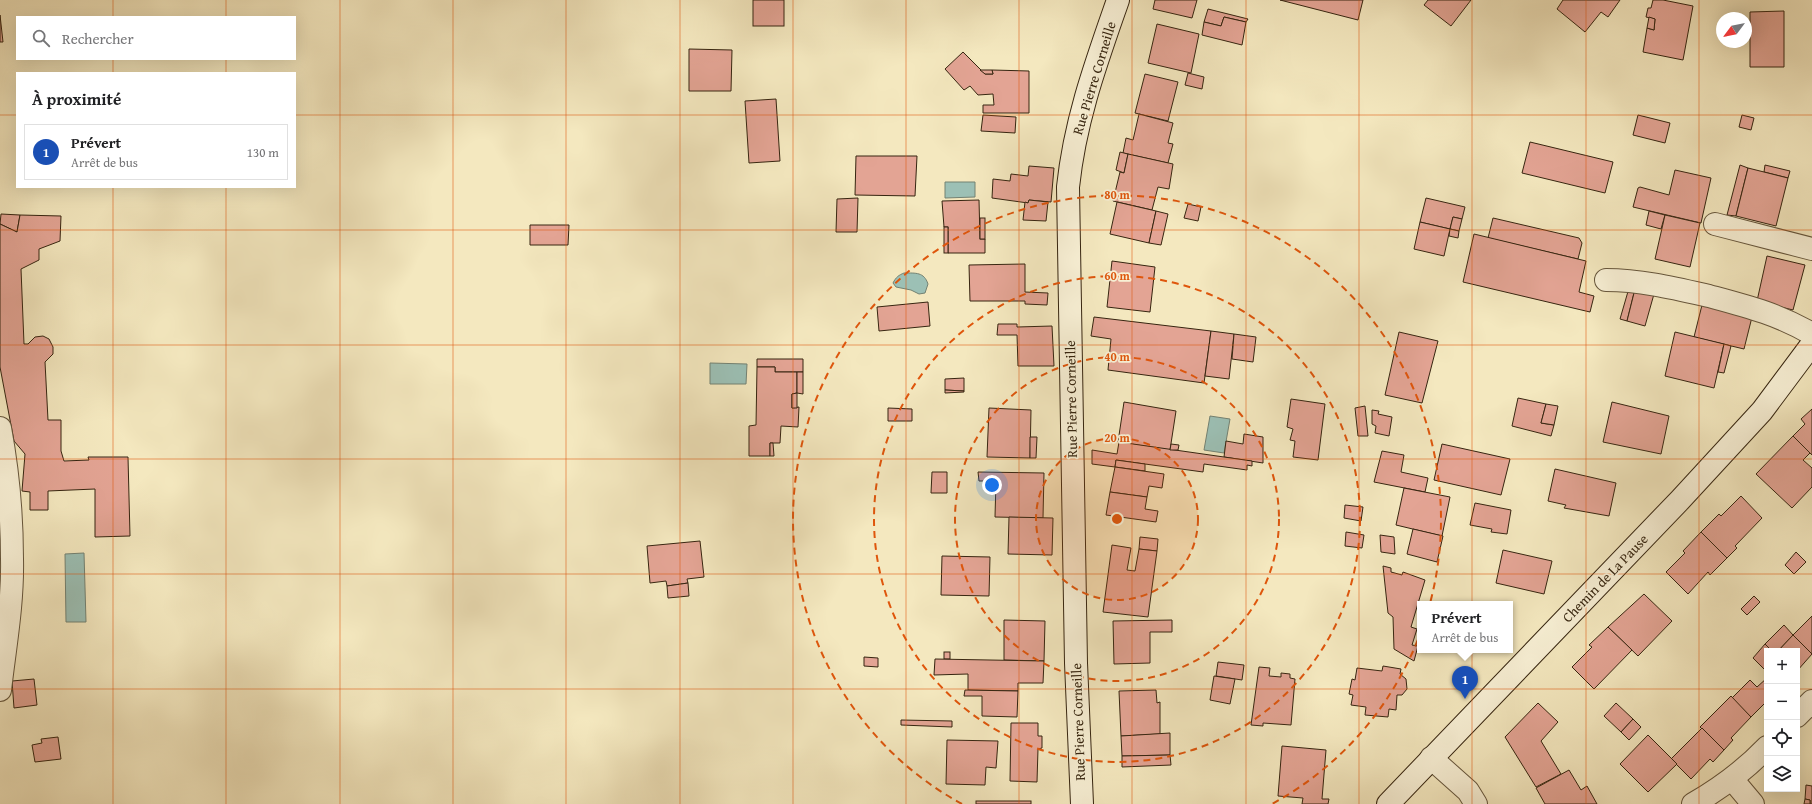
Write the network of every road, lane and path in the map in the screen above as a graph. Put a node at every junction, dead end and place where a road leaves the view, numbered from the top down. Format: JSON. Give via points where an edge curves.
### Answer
{"nodes":[{"id":1,"x":1118,"y":0,"type":"edge"},
{"id":2,"x":1715,"y":224,"type":"dead end"},
{"id":3,"x":1812,"y":249,"type":"edge"},
{"id":4,"x":1606,"y":280,"type":"dead end"},
{"id":5,"x":1812,"y":334,"type":"edge"},
{"id":6,"x":1812,"y":344,"type":"edge"},
{"id":7,"x":0,"y":428,"type":"edge"},
{"id":8,"x":0,"y":690,"type":"edge"},
{"id":9,"x":1812,"y":701,"type":"edge"},
{"id":10,"x":1800,"y":713,"type":"edge"},
{"id":11,"x":1764,"y":750,"type":"edge"},
{"id":12,"x":1431,"y":758,"type":"junction"},
{"id":13,"x":1732,"y":779,"type":"junction"},
{"id":14,"x":1082,"y":804,"type":"edge"},
{"id":15,"x":1388,"y":804,"type":"edge"},
{"id":16,"x":1476,"y":804,"type":"edge"},
{"id":17,"x":1693,"y":804,"type":"edge"},
{"id":18,"x":1753,"y":804,"type":"edge"}],
"edges":[{"from":1,"to":14,"type":"street","name":"Rue Pierre Corneille","via":[[1080,116],[1068,187],[1076,663]]},
{"from":2,"to":3,"type":"street"},
{"from":4,"to":5,"type":"street","via":[[1659,284],[1756,308],[1791,322]]},
{"from":6,"to":12,"type":"street","name":"Chemin de La Pause","via":[[1762,411],[1680,500]]},
{"from":7,"to":8,"type":"street","via":[[11,509],[12,560],[10,609]]},
{"from":9,"to":10,"type":"street"},
{"from":11,"to":13,"type":"street"},
{"from":12,"to":15,"type":"street","name":"Chemin de La Pause"},
{"from":12,"to":16,"type":"street","via":[[1468,791]]},
{"from":13,"to":17,"type":"street"},
{"from":13,"to":18,"type":"street"}]}
